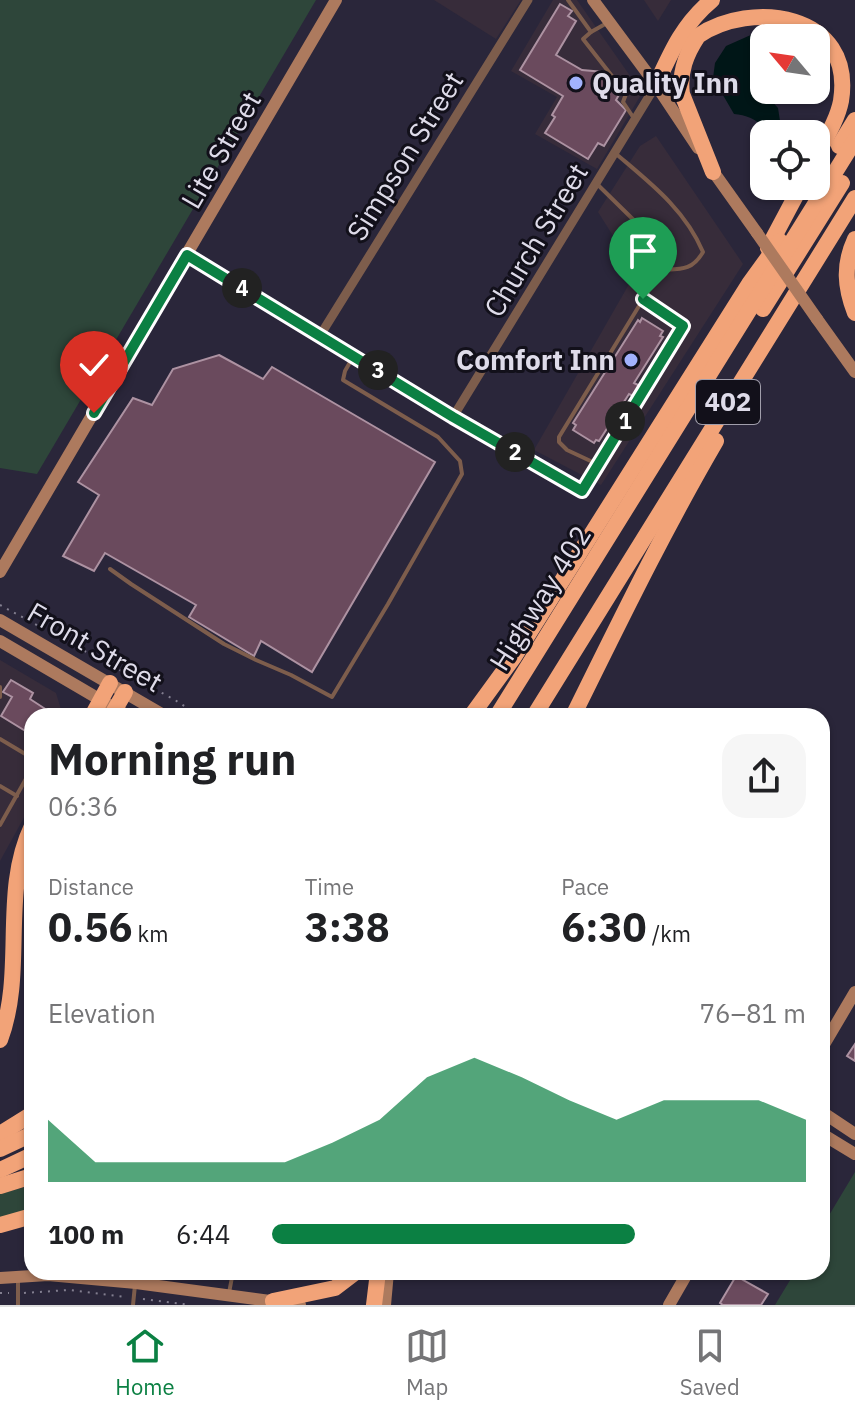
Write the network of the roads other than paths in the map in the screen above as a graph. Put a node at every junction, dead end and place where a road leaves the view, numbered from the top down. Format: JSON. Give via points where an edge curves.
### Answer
{"nodes":[{"id":1,"x":336,"y":0,"type":"edge"},
{"id":2,"x":528,"y":0,"type":"edge"},
{"id":3,"x":568,"y":0,"type":"edge"},
{"id":4,"x":593,"y":0,"type":"edge"},
{"id":5,"x":712,"y":0,"type":"edge"},
{"id":6,"x":609,"y":21,"type":"junction"},
{"id":7,"x":591,"y":32,"type":"junction"},
{"id":8,"x":656,"y":85,"type":"junction"},
{"id":9,"x":635,"y":120,"type":"junction"},
{"id":10,"x":855,"y":120,"type":"edge"},
{"id":11,"x":830,"y":130,"type":"edge"},
{"id":12,"x":855,"y":140,"type":"edge"},
{"id":13,"x":615,"y":153,"type":"junction"},
{"id":14,"x":830,"y":161,"type":"edge"},
{"id":15,"x":855,"y":161,"type":"edge"},
{"id":16,"x":713,"y":172,"type":"junction"},
{"id":17,"x":596,"y":183,"type":"junction"},
{"id":18,"x":855,"y":198,"type":"edge"},
{"id":19,"x":794,"y":200,"type":"edge"},
{"id":20,"x":806,"y":200,"type":"edge"},
{"id":21,"x":839,"y":223,"type":"junction"},
{"id":22,"x":855,"y":239,"type":"edge"},
{"id":23,"x":187,"y":255,"type":"junction"},
{"id":24,"x":661,"y":270,"type":"junction"},
{"id":25,"x":749,"y":284,"type":"junction"},
{"id":26,"x":643,"y":299,"type":"junction"},
{"id":27,"x":855,"y":313,"type":"edge"},
{"id":28,"x":321,"y":334,"type":"junction"},
{"id":29,"x":354,"y":355,"type":"junction"},
{"id":30,"x":855,"y":372,"type":"edge"},
{"id":31,"x":453,"y":417,"type":"junction"},
{"id":32,"x":597,"y":464,"type":"junction"},
{"id":33,"x":582,"y":491,"type":"joint"},
{"id":34,"x":583,"y":550,"type":"junction"},
{"id":35,"x":110,"y":569,"type":"dead end"},
{"id":36,"x":0,"y":572,"type":"edge"},
{"id":37,"x":0,"y":620,"type":"edge"},
{"id":38,"x":0,"y":641,"type":"edge"},
{"id":39,"x":110,"y":683,"type":"junction"},
{"id":40,"x":0,"y":687,"type":"edge"},
{"id":41,"x":125,"y":692,"type":"junction"},
{"id":42,"x":0,"y":697,"type":"edge"},
{"id":43,"x":110,"y":708,"type":"edge"},
{"id":44,"x":113,"y":708,"type":"edge"},
{"id":45,"x":114,"y":708,"type":"edge"},
{"id":46,"x":152,"y":708,"type":"edge"},
{"id":47,"x":477,"y":708,"type":"edge"},
{"id":48,"x":489,"y":708,"type":"edge"},
{"id":49,"x":502,"y":708,"type":"edge"},
{"id":50,"x":513,"y":708,"type":"edge"},
{"id":51,"x":539,"y":708,"type":"edge"},
{"id":52,"x":577,"y":708,"type":"edge"},
{"id":53,"x":0,"y":739,"type":"edge"},
{"id":54,"x":24,"y":753,"type":"edge"},
{"id":55,"x":24,"y":783,"type":"edge"},
{"id":56,"x":0,"y":786,"type":"edge"},
{"id":57,"x":17,"y":796,"type":"junction"},
{"id":58,"x":0,"y":825,"type":"edge"},
{"id":59,"x":24,"y":845,"type":"edge"},
{"id":60,"x":855,"y":992,"type":"edge"},
{"id":61,"x":830,"y":1034,"type":"edge"},
{"id":62,"x":0,"y":1040,"type":"edge"},
{"id":63,"x":830,"y":1117,"type":"edge"},
{"id":64,"x":24,"y":1120,"type":"edge"},
{"id":65,"x":24,"y":1127,"type":"edge"},
{"id":66,"x":855,"y":1134,"type":"edge"},
{"id":67,"x":0,"y":1137,"type":"edge"},
{"id":68,"x":24,"y":1138,"type":"edge"},
{"id":69,"x":830,"y":1139,"type":"edge"},
{"id":70,"x":0,"y":1149,"type":"edge"},
{"id":71,"x":855,"y":1154,"type":"edge"},
{"id":72,"x":24,"y":1159,"type":"edge"},
{"id":73,"x":0,"y":1170,"type":"edge"},
{"id":74,"x":24,"y":1178,"type":"edge"},
{"id":75,"x":0,"y":1186,"type":"edge"},
{"id":76,"x":24,"y":1218,"type":"edge"},
{"id":77,"x":0,"y":1225,"type":"edge"},
{"id":78,"x":17,"y":1277,"type":"junction"},
{"id":79,"x":24,"y":1277,"type":"edge"},
{"id":80,"x":0,"y":1278,"type":"edge"},
{"id":81,"x":113,"y":1280,"type":"edge"},
{"id":82,"x":232,"y":1280,"type":"edge"},
{"id":83,"x":348,"y":1280,"type":"edge"},
{"id":84,"x":377,"y":1280,"type":"edge"},
{"id":85,"x":387,"y":1280,"type":"edge"},
{"id":86,"x":683,"y":1280,"type":"edge"},
{"id":87,"x":136,"y":1283,"type":"junction"},
{"id":88,"x":229,"y":1295,"type":"junction"},
{"id":89,"x":273,"y":1301,"type":"junction"},
{"id":90,"x":18,"y":1305,"type":"edge"},
{"id":91,"x":133,"y":1305,"type":"edge"},
{"id":92,"x":300,"y":1305,"type":"edge"},
{"id":93,"x":374,"y":1305,"type":"edge"},
{"id":94,"x":385,"y":1305,"type":"edge"},
{"id":95,"x":669,"y":1305,"type":"edge"}],
"edges":[{"from":1,"to":23,"type":"street","name":"Lite Street"},
{"from":2,"to":28,"type":"street","name":"Simpson Street"},
{"from":3,"to":7,"type":"lane"},
{"from":4,"to":6,"type":"street"},
{"from":5,"to":8,"type":"highway","via":[[677,40]]},
{"from":6,"to":7,"type":"lane"},
{"from":6,"to":8,"type":"street"},
{"from":7,"to":9,"type":"lane","via":[[583,39],[626,94],[623,102]]},
{"from":8,"to":9,"type":"street","name":"Church Street"},
{"from":8,"to":16,"type":"street"},
{"from":9,"to":13,"type":"street","name":"Church Street"},
{"from":10,"to":14,"type":"highway"},
{"from":11,"to":16,"type":"highway","via":[[841,103],[843,66],[824,28],[801,10],[775,2],[727,9],[692,45],[682,69],[682,94]]},
{"from":12,"to":49,"type":"highway","name":"Highway 402","number":"402"},
{"from":13,"to":17,"type":"street","name":"Church Street"},
{"from":13,"to":24,"type":"lane","via":[[661,192],[695,232],[703,252],[688,268]]},
{"from":15,"to":50,"type":"highway"},
{"from":16,"to":30,"type":"street","bridge":true},
{"from":17,"to":24,"type":"lane","via":[[649,235]]},
{"from":17,"to":31,"type":"street","name":"Church Street"},
{"from":18,"to":21,"type":"highway","name":"Highway 402","number":"402"},
{"from":19,"to":25,"type":"highway"},
{"from":20,"to":25,"type":"highway"},
{"from":21,"to":51,"type":"highway","name":"Highway 402","number":"402"},
{"from":21,"to":52,"type":"highway","via":[[666,530]]},
{"from":22,"to":27,"type":"highway","via":[[846,277]]},
{"from":23,"to":28,"type":"street"},
{"from":23,"to":36,"type":"street","name":"Lite Street"},
{"from":24,"to":26,"type":"lane"},
{"from":25,"to":34,"type":"highway"},
{"from":26,"to":32,"type":"lane","via":[[683,326]]},
{"from":26,"to":32,"type":"lane","via":[[559,437],[567,450]]},
{"from":28,"to":29,"type":"street"},
{"from":29,"to":31,"type":"street"},
{"from":29,"to":35,"type":"lane","via":[[343,380],[438,437],[460,461],[462,474],[332,697],[224,644]]},
{"from":31,"to":33,"type":"street"},
{"from":32,"to":33,"type":"lane"},
{"from":34,"to":47,"type":"highway"},
{"from":34,"to":48,"type":"highway"},
{"from":37,"to":39,"type":"street","name":"Front Street"},
{"from":38,"to":43,"type":"street","name":"Front Street"},
{"from":39,"to":41,"type":"street","name":"Front Street"},
{"from":39,"to":44,"type":"highway"},
{"from":40,"to":42,"type":"lane"},
{"from":41,"to":45,"type":"highway"},
{"from":41,"to":46,"type":"street","name":"Front Street"},
{"from":53,"to":54,"type":"lane"},
{"from":55,"to":57,"type":"lane"},
{"from":56,"to":57,"type":"lane"},
{"from":57,"to":58,"type":"lane"},
{"from":59,"to":62,"type":"highway","via":[[15,876],[11,982]]},
{"from":60,"to":61,"type":"street"},
{"from":63,"to":66,"type":"street"},
{"from":64,"to":67,"type":"highway"},
{"from":65,"to":67,"type":"highway"},
{"from":68,"to":70,"type":"highway"},
{"from":69,"to":71,"type":"street"},
{"from":72,"to":73,"type":"highway"},
{"from":74,"to":75,"type":"highway"},
{"from":76,"to":77,"type":"highway"},
{"from":78,"to":79,"type":"street"},
{"from":78,"to":80,"type":"street"},
{"from":78,"to":90,"type":"lane"},
{"from":81,"to":87,"type":"street"},
{"from":82,"to":88,"type":"lane"},
{"from":83,"to":89,"type":"highway","via":[[335,1288]]},
{"from":84,"to":93,"type":"highway"},
{"from":85,"to":94,"type":"street"},
{"from":86,"to":95,"type":"street"},
{"from":87,"to":88,"type":"street"},
{"from":87,"to":91,"type":"lane"},
{"from":88,"to":89,"type":"street"},
{"from":89,"to":92,"type":"street"}]}
